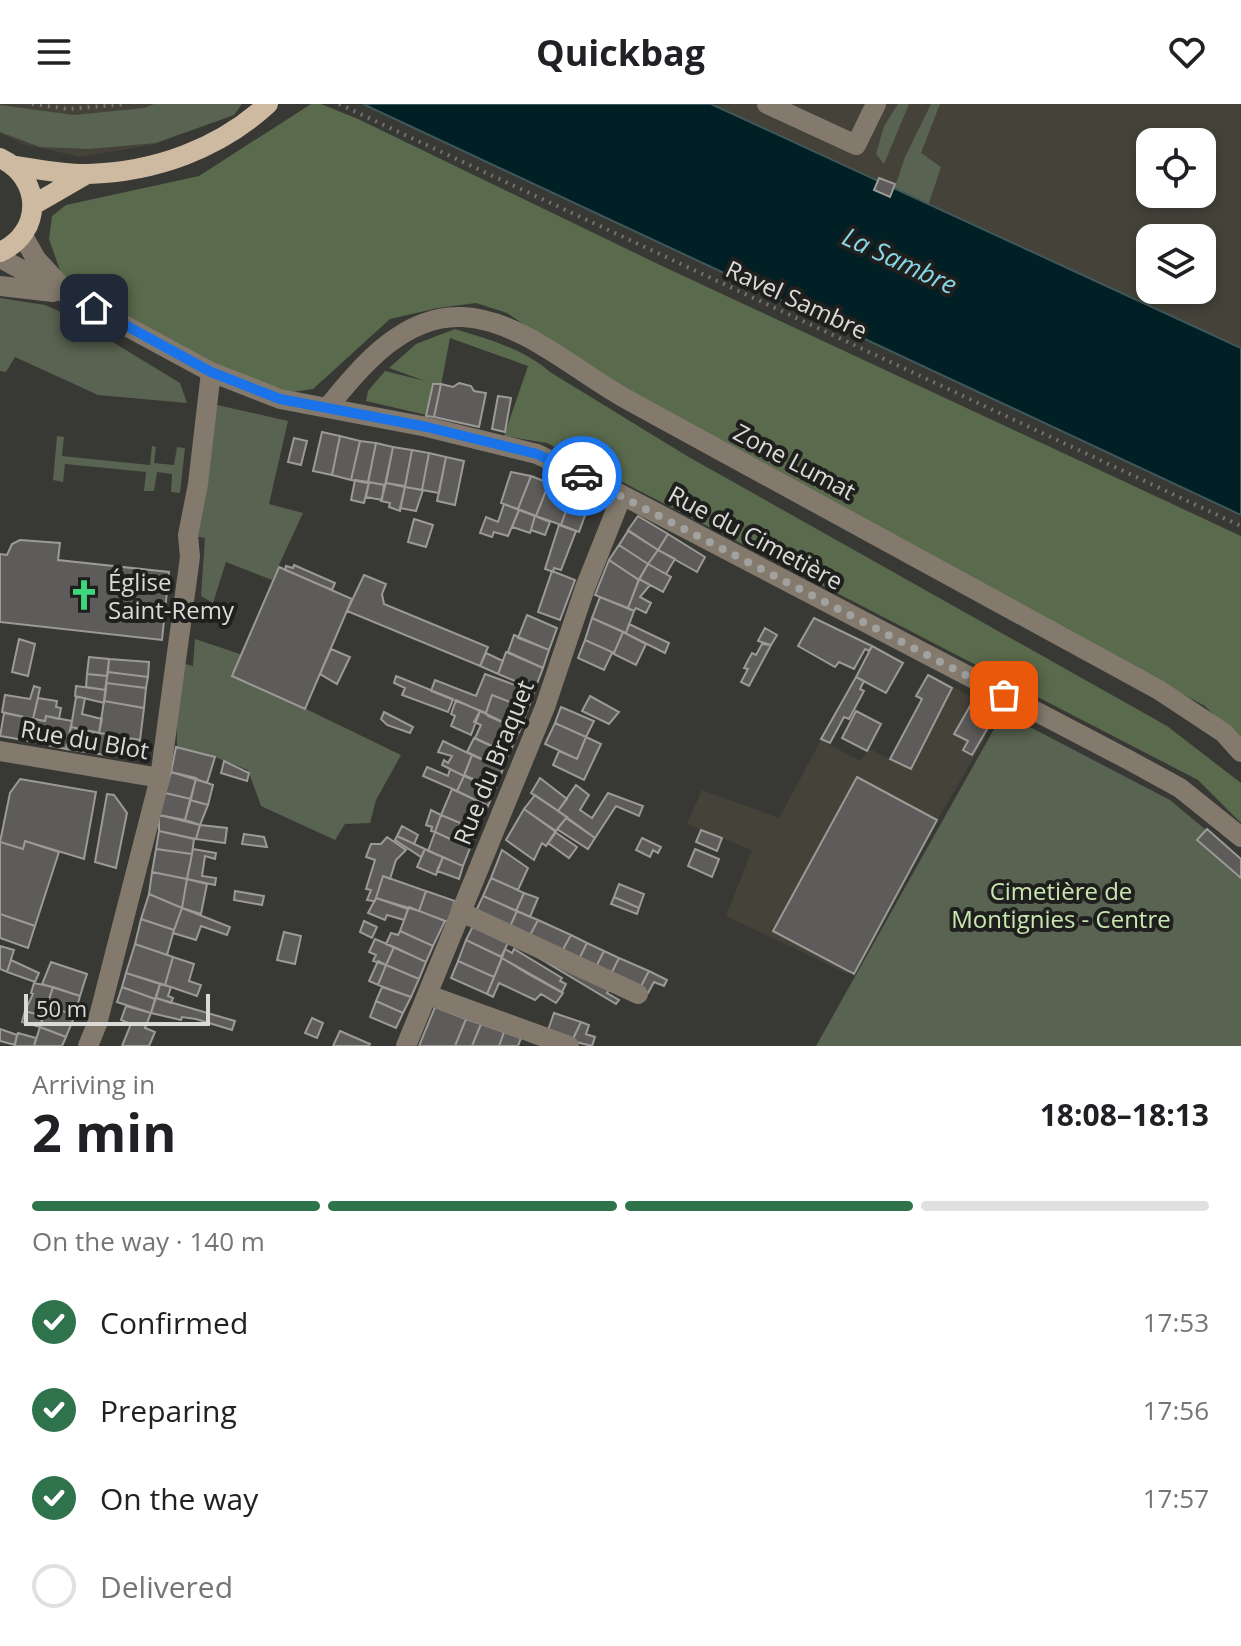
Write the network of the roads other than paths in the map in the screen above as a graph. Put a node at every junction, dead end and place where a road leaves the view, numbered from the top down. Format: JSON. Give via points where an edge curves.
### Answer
{"nodes":[{"id":1,"x":268,"y":104,"type":"edge"},
{"id":2,"x":767,"y":104,"type":"edge"},
{"id":3,"x":876,"y":104,"type":"edge"},
{"id":4,"x":7,"y":162,"type":"edge"},
{"id":5,"x":85,"y":175,"type":"junction"},
{"id":6,"x":33,"y":205,"type":"junction"},
{"id":7,"x":23,"y":236,"type":"junction"},
{"id":8,"x":0,"y":255,"type":"edge"},
{"id":9,"x":0,"y":286,"type":"edge"},
{"id":10,"x":69,"y":293,"type":"junction"},
{"id":11,"x":211,"y":372,"type":"junction"},
{"id":12,"x":327,"y":408,"type":"junction"},
{"id":13,"x":622,"y":495,"type":"junction"},
{"id":14,"x":0,"y":751,"type":"edge"},
{"id":15,"x":1241,"y":752,"type":"edge"},
{"id":16,"x":160,"y":778,"type":"junction"},
{"id":17,"x":1241,"y":837,"type":"edge"},
{"id":18,"x":461,"y":912,"type":"junction"},
{"id":19,"x":638,"y":994,"type":"dead end"},
{"id":20,"x":428,"y":995,"type":"junction"},
{"id":21,"x":88,"y":1046,"type":"edge"},
{"id":22,"x":406,"y":1046,"type":"edge"},
{"id":23,"x":569,"y":1046,"type":"edge"}],
"edges":[{"from":1,"to":5,"type":"main road","via":[[221,139],[176,160]]},
{"from":2,"to":3,"type":"street","via":[[856,145]]},
{"from":4,"to":5,"type":"main road"},
{"from":4,"to":6,"type":"main road","via":[[25,178]]},
{"from":5,"to":6,"type":"main road"},
{"from":6,"to":7,"type":"main road"},
{"from":7,"to":8,"type":"main road"},
{"from":7,"to":10,"type":"street","via":[[36,259]]},
{"from":8,"to":10,"type":"street"},
{"from":9,"to":10,"type":"street"},
{"from":10,"to":11,"type":"street","name":"Rue du Cimetière"},
{"from":11,"to":12,"type":"street","name":"Rue du Cimetière","via":[[280,399]]},
{"from":11,"to":16,"type":"street"},
{"from":12,"to":13,"type":"street","name":"Rue du Cimetière","via":[[537,454]]},
{"from":12,"to":15,"type":"street","name":"Zone Lumat","via":[[393,339],[428,322],[462,317],[506,326],[601,385],[1159,690],[1224,733]]},
{"from":13,"to":17,"type":"street","name":"Rue du Cimetière","via":[[1167,781]]},
{"from":13,"to":18,"type":"street","name":"Rue du Braquet","via":[[545,707]]},
{"from":14,"to":16,"type":"street","name":"Rue du Blot"},
{"from":16,"to":21,"type":"street"},
{"from":18,"to":19,"type":"street"},
{"from":18,"to":20,"type":"street","name":"Rue du Braquet"},
{"from":20,"to":22,"type":"street","name":"Rue du Braquet"},
{"from":20,"to":23,"type":"street"}]}
